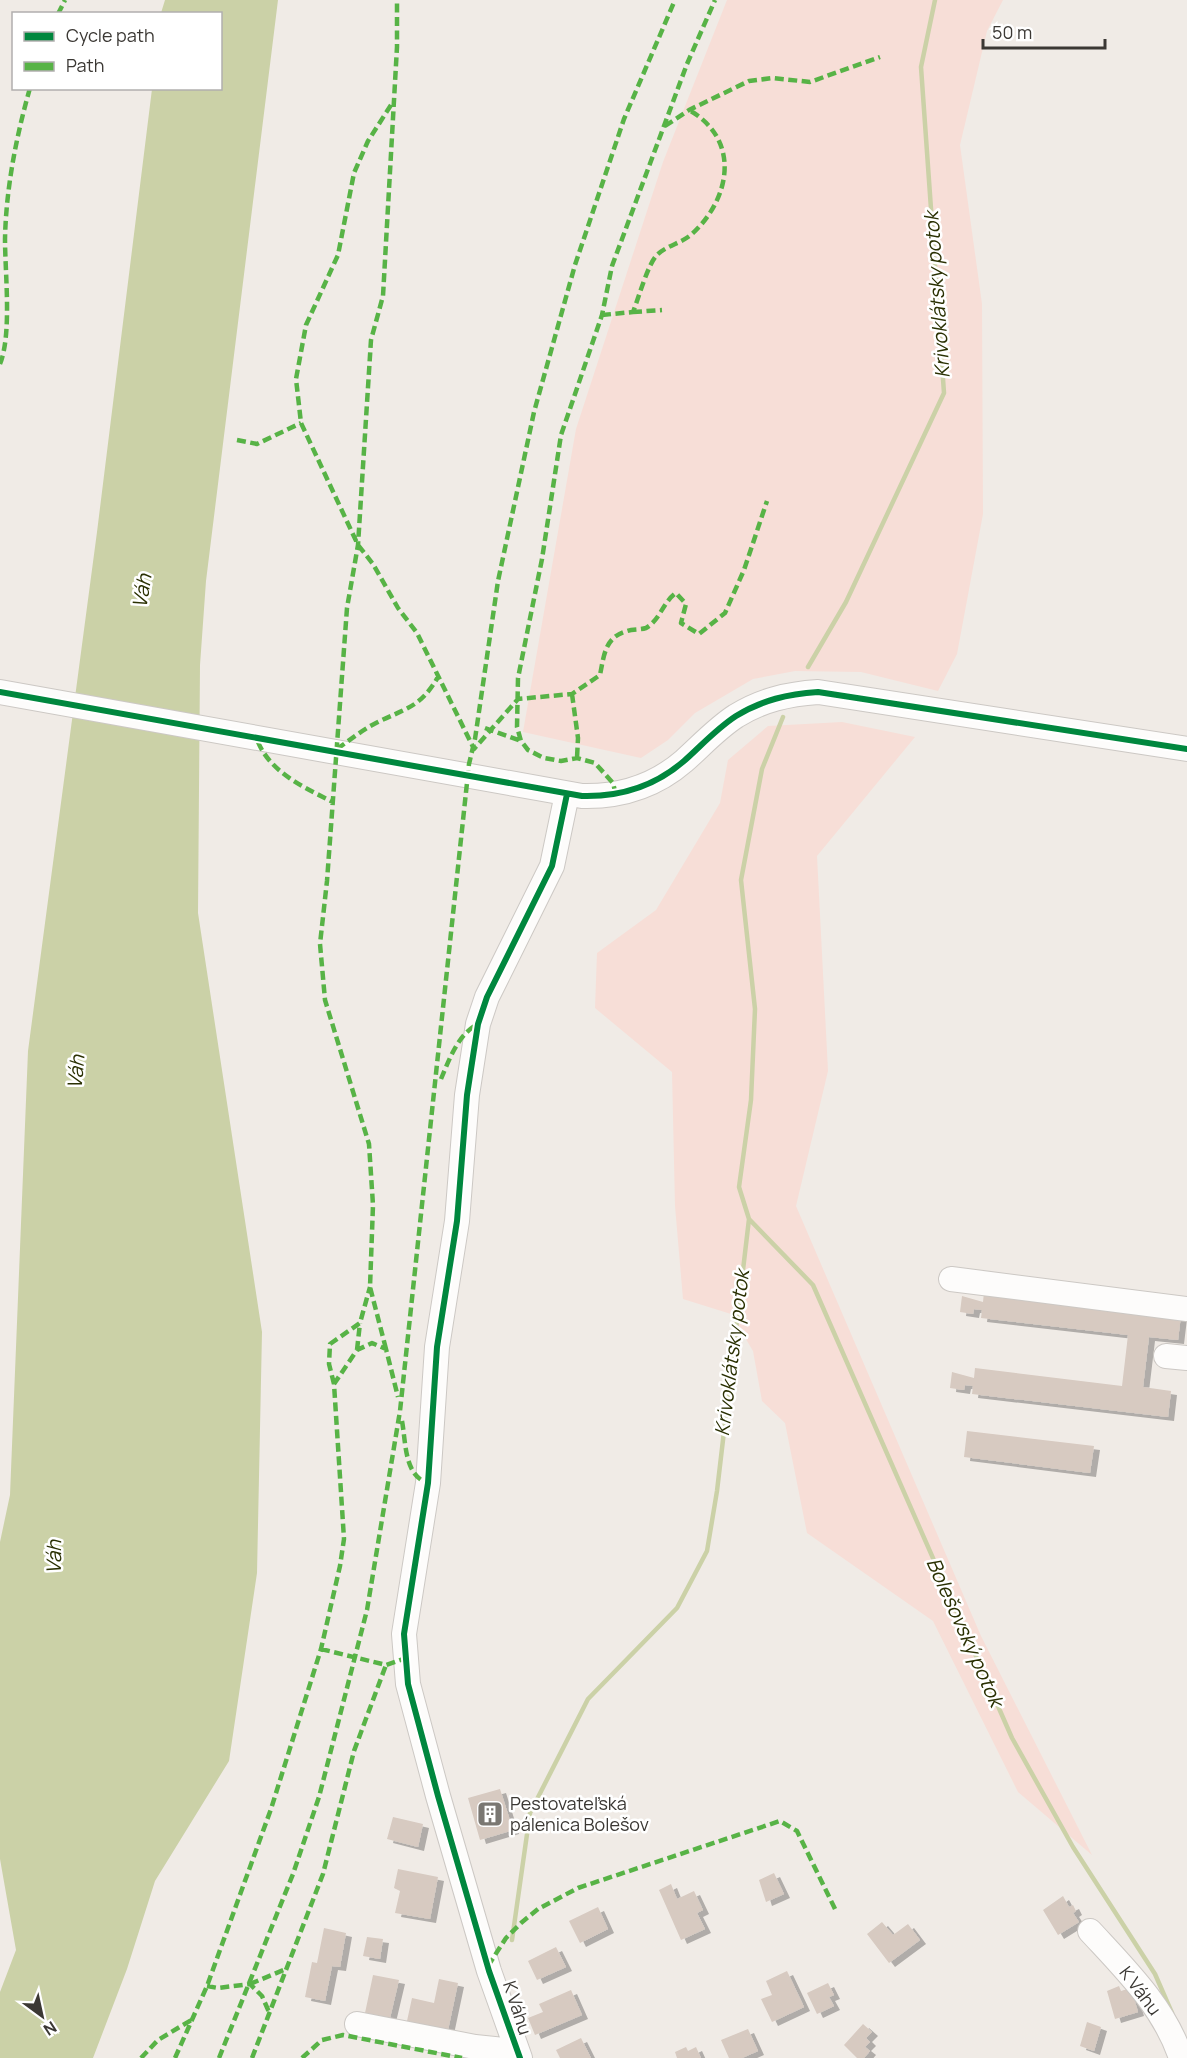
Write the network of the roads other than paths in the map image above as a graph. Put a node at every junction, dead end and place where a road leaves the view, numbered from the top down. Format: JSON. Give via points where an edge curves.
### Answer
{"nodes":[{"id":1,"x":0,"y":692,"type":"edge"},
{"id":2,"x":1187,"y":748,"type":"edge"},
{"id":3,"x":567,"y":794,"type":"junction"},
{"id":4,"x":951,"y":1279,"type":"dead end"},
{"id":5,"x":1187,"y":1309,"type":"edge"},
{"id":6,"x":1090,"y":1931,"type":"dead end"},
{"id":7,"x":357,"y":2024,"type":"dead end"},
{"id":8,"x":518,"y":2054,"type":"edge"},
{"id":9,"x":1181,"y":2058,"type":"edge"}],
"edges":[{"from":1,"to":3,"type":"street"},
{"from":2,"to":3,"type":"street","via":[[818,692],[773,699],[751,707],[645,787],[596,797]]},
{"from":3,"to":8,"type":"street","name":"K Váhu","via":[[552,866],[477,1024],[467,1095],[458,1221],[437,1347],[428,1483],[404,1634],[408,1684],[488,1966]]},
{"from":4,"to":5,"type":"street"},
{"from":6,"to":9,"type":"street","name":"K Váhu","via":[[1147,1994]]},
{"from":7,"to":8,"type":"street"}]}
